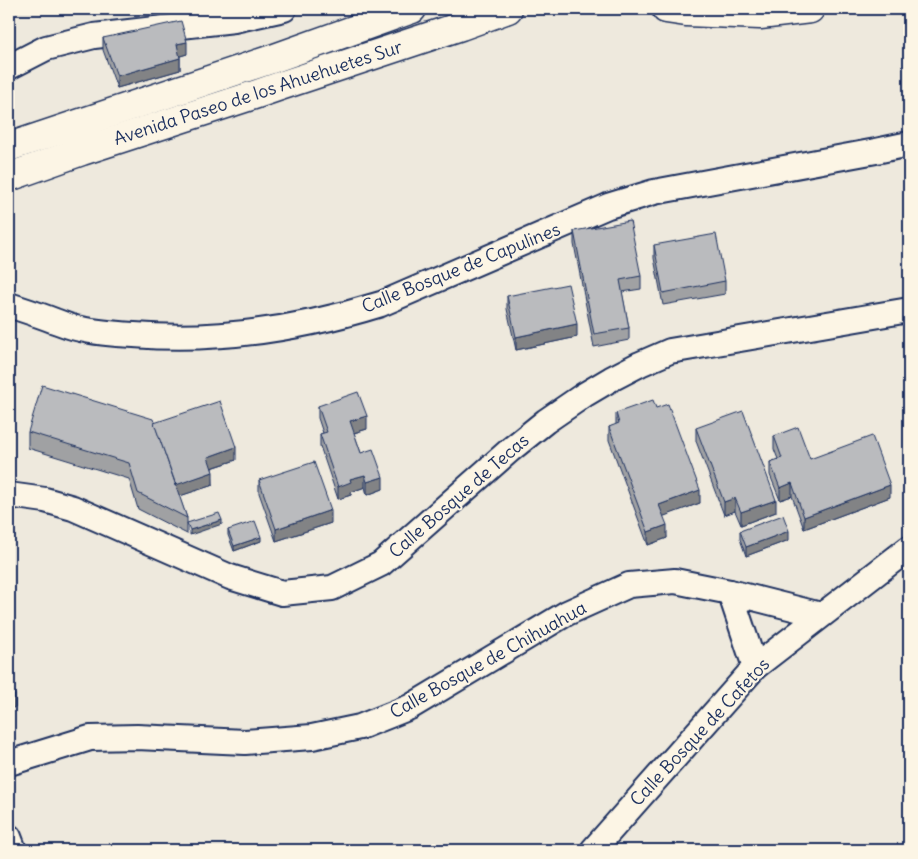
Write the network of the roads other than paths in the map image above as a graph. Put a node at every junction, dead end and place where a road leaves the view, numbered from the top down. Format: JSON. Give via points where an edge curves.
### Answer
{"nodes":[{"id":1,"x":284,"y":9,"type":"edge"},
{"id":2,"x":412,"y":9,"type":"edge"},
{"id":3,"x":508,"y":9,"type":"edge"},
{"id":4,"x":666,"y":9,"type":"edge"},
{"id":5,"x":810,"y":9,"type":"edge"},
{"id":6,"x":382,"y":20,"type":"junction"},
{"id":7,"x":393,"y":48,"type":"junction"},
{"id":8,"x":9,"y":67,"type":"edge"},
{"id":9,"x":909,"y":144,"type":"edge"},
{"id":10,"x":9,"y":147,"type":"edge"},
{"id":11,"x":9,"y":177,"type":"edge"},
{"id":12,"x":9,"y":304,"type":"edge"},
{"id":13,"x":909,"y":310,"type":"edge"},
{"id":14,"x":9,"y":495,"type":"edge"},
{"id":15,"x":909,"y":548,"type":"edge"},
{"id":16,"x":730,"y":592,"type":"junction"},
{"id":17,"x":821,"y":615,"type":"junction"},
{"id":18,"x":755,"y":667,"type":"junction"},
{"id":19,"x":9,"y":763,"type":"edge"},
{"id":20,"x":9,"y":837,"type":"edge"},
{"id":21,"x":14,"y":850,"type":"edge"},
{"id":22,"x":593,"y":850,"type":"edge"}],
"edges":[{"from":1,"to":8,"type":"street","via":[[234,20],[94,36],[46,48]]},
{"from":2,"to":6,"type":"street","name":"Avenida Paseo de los Ahuehuetes Sur"},
{"from":3,"to":7,"type":"street","name":"Avenida Paseo de los Ahuehuetes Sur"},
{"from":4,"to":5,"type":"street","via":[[760,15]]},
{"from":6,"to":7,"type":"street"},
{"from":6,"to":10,"type":"street","name":"Avenida Paseo de los Ahuehuetes Sur"},
{"from":7,"to":11,"type":"street","name":"Avenida Paseo de los Ahuehuetes Sur"},
{"from":9,"to":12,"type":"street","name":"Calle Bosque de Capulines","via":[[654,192],[608,206],[381,304],[269,331],[193,337],[117,334],[80,329]]},
{"from":13,"to":14,"type":"street","name":"Calle Bosque de Tecas","via":[[670,351],[640,364],[584,395],[546,421],[381,564],[332,588],[282,593],[230,577],[73,508]]},
{"from":15,"to":17,"type":"street","name":"Calle Bosque de Cafetos"},
{"from":16,"to":17,"type":"street","name":"Calle Bosque de Chihuahua"},
{"from":16,"to":18,"type":"street"},
{"from":16,"to":19,"type":"street","name":"Calle Bosque de Chihuahua","via":[[675,581],[630,585],[567,613],[410,707],[360,727],[312,737],[244,742],[90,738]]},
{"from":17,"to":18,"type":"street","name":"Calle Bosque de Cafetos"},
{"from":18,"to":22,"type":"street","name":"Calle Bosque de Cafetos"},
{"from":20,"to":21,"type":"street"}]}
